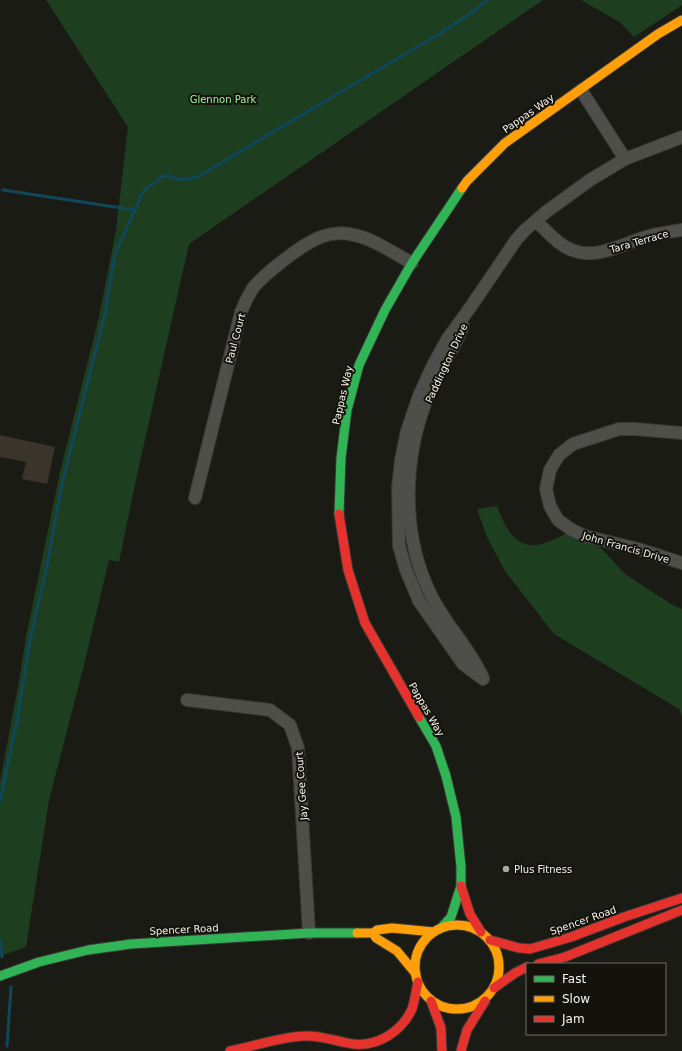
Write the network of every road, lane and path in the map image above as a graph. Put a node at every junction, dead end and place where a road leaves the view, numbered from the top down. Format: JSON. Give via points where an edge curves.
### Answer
{"nodes":[{"id":1,"x":682,"y":20,"type":"edge"},
{"id":2,"x":581,"y":90,"type":"junction"},
{"id":3,"x":682,"y":137,"type":"edge"},
{"id":4,"x":625,"y":159,"type":"junction"},
{"id":5,"x":536,"y":221,"type":"junction"},
{"id":6,"x":682,"y":230,"type":"edge"},
{"id":7,"x":412,"y":263,"type":"junction"},
{"id":8,"x":472,"y":306,"type":"junction"},
{"id":9,"x":682,"y":433,"type":"edge"},
{"id":10,"x":195,"y":498,"type":"dead end"},
{"id":11,"x":682,"y":563,"type":"edge"},
{"id":12,"x":187,"y":700,"type":"dead end"},
{"id":13,"x":461,"y":886,"type":"junction"},
{"id":14,"x":682,"y":898,"type":"edge"},
{"id":15,"x":682,"y":910,"type":"edge"},
{"id":16,"x":624,"y":917,"type":"junction"},
{"id":17,"x":437,"y":930,"type":"junction"},
{"id":18,"x":481,"y":932,"type":"junction"},
{"id":19,"x":629,"y":932,"type":"junction"},
{"id":20,"x":309,"y":933,"type":"junction"},
{"id":21,"x":373,"y":933,"type":"junction"},
{"id":22,"x":490,"y":940,"type":"junction"},
{"id":23,"x":542,"y":963,"type":"edge"},
{"id":24,"x":526,"y":968,"type":"edge"},
{"id":25,"x":0,"y":976,"type":"edge"},
{"id":26,"x":417,"y":978,"type":"junction"},
{"id":27,"x":494,"y":988,"type":"junction"},
{"id":28,"x":488,"y":996,"type":"junction"},
{"id":29,"x":431,"y":1000,"type":"junction"},
{"id":30,"x":230,"y":1051,"type":"edge"},
{"id":31,"x":442,"y":1051,"type":"edge"},
{"id":32,"x":461,"y":1051,"type":"edge"}],
"edges":[{"from":1,"to":2,"type":"main road","name":"Pappas Way","via":[[658,34]]},
{"from":2,"to":4,"type":"street"},
{"from":2,"to":7,"type":"main road","name":"Pappas Way","via":[[505,143],[467,181]]},
{"from":3,"to":4,"type":"street","name":"Paddington Drive"},
{"from":4,"to":5,"type":"street","name":"Paddington Drive","via":[[590,180]]},
{"from":5,"to":6,"type":"street","name":"Tara Terrace","via":[[570,250],[582,253],[610,250],[645,237]]},
{"from":5,"to":8,"type":"street","name":"Paddington Drive","via":[[516,240]]},
{"from":7,"to":10,"type":"street","name":"Paul Court","via":[[355,235],[328,234],[310,241],[264,276],[246,299],[241,312]]},
{"from":7,"to":13,"type":"main road","name":"Pappas Way","via":[[385,310],[359,365],[348,410],[341,458],[338,509],[348,570],[365,623],[436,746],[446,776],[459,835]]},
{"from":8,"to":8,"type":"street","name":"Paddington Drive","via":[[448,338],[419,396],[407,431],[398,488],[400,546],[406,570],[419,601],[464,664],[483,679],[459,637],[435,604],[420,569],[412,542],[408,488],[411,457],[426,402]]},
{"from":9,"to":11,"type":"street","name":"John Francis Drive","via":[[619,429],[573,444],[559,455],[550,470],[546,489],[550,506],[558,520],[572,530],[585,536]]},
{"from":12,"to":20,"type":"street","name":"Jay Gee Court","via":[[270,710],[290,725],[298,748]]},
{"from":13,"to":17,"type":"main road","name":"Pappas Way","via":[[451,917]]},
{"from":13,"to":18,"type":"main road","name":"Pappas Way","via":[[470,914]]},
{"from":14,"to":16,"type":"main road","name":"Spencer Road"},
{"from":15,"to":19,"type":"main road"},
{"from":16,"to":19,"type":"main road"},
{"from":16,"to":22,"type":"main road","name":"Spencer Road","via":[[530,949]]},
{"from":17,"to":18,"type":"main road","via":[[454,925],[468,926]]},
{"from":17,"to":21,"type":"main road","name":"Spencer Road","via":[[394,928],[376,930]]},
{"from":17,"to":26,"type":"main road","via":[[425,940],[419,950],[415,962]]},
{"from":18,"to":22,"type":"main road"},
{"from":19,"to":23,"type":"main road","via":[[565,957]]},
{"from":20,"to":21,"type":"main road","name":"Spencer Road"},
{"from":20,"to":25,"type":"main road","name":"Spencer Road","via":[[132,944],[88,950],[39,962]]},
{"from":21,"to":26,"type":"main road","via":[[376,938],[397,951]]},
{"from":22,"to":27,"type":"main road","via":[[497,951],[500,963],[499,976]]},
{"from":24,"to":27,"type":"main road"},
{"from":26,"to":29,"type":"main road","via":[[423,992]]},
{"from":26,"to":30,"type":"main road","via":[[410,1011],[404,1021],[397,1029],[378,1041],[354,1044],[309,1036],[277,1040]]},
{"from":27,"to":28,"type":"main road"},
{"from":28,"to":29,"type":"main road","via":[[479,1004],[467,1009],[454,1010],[442,1007]]},
{"from":28,"to":32,"type":"main road","via":[[467,1028]]},
{"from":29,"to":31,"type":"main road","via":[[441,1028]]}]}
